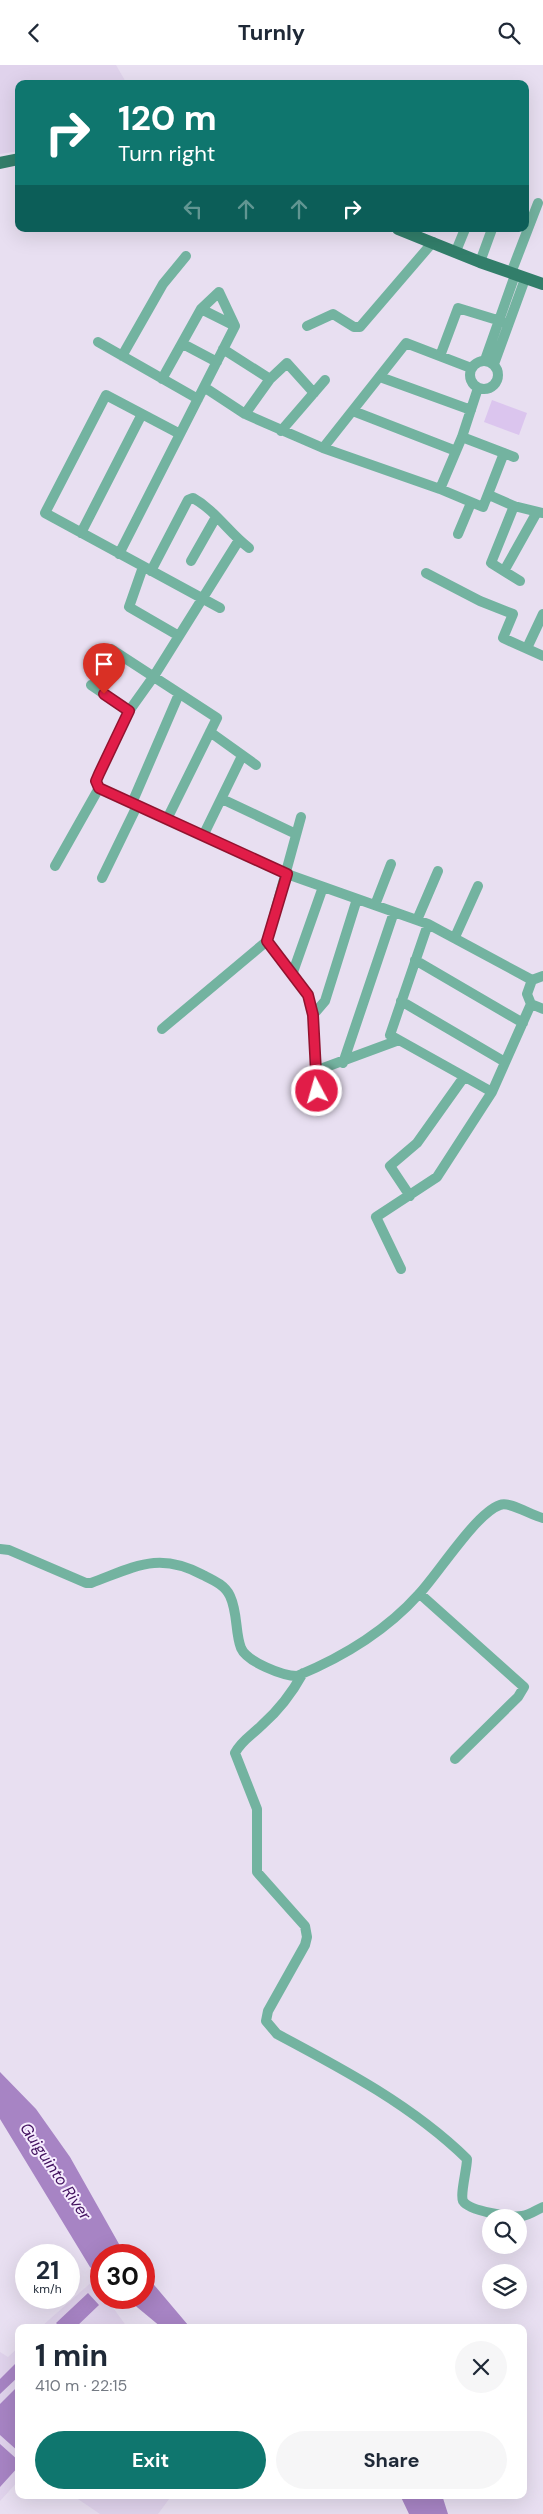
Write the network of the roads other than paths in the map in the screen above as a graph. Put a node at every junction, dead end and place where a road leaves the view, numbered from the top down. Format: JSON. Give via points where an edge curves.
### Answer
{"nodes":[{"id":1,"x":15,"y":160,"type":"edge"},
{"id":2,"x":0,"y":163,"type":"edge"},
{"id":3,"x":538,"y":203,"type":"dead end"},
{"id":4,"x":407,"y":232,"type":"edge"},
{"id":5,"x":464,"y":232,"type":"edge"},
{"id":6,"x":491,"y":232,"type":"edge"},
{"id":7,"x":433,"y":241,"type":"junction"},
{"id":8,"x":456,"y":251,"type":"junction"},
{"id":9,"x":186,"y":257,"type":"dead end"},
{"id":10,"x":480,"y":262,"type":"junction"},
{"id":11,"x":517,"y":276,"type":"junction"},
{"id":12,"x":543,"y":284,"type":"edge"},
{"id":13,"x":201,"y":309,"type":"junction"},
{"id":14,"x":503,"y":322,"type":"junction"},
{"id":15,"x":307,"y":326,"type":"dead end"},
{"id":16,"x":235,"y":327,"type":"junction"},
{"id":17,"x":98,"y":342,"type":"dead end"},
{"id":18,"x":183,"y":344,"type":"junction"},
{"id":19,"x":224,"y":349,"type":"junction"},
{"id":20,"x":122,"y":356,"type":"junction"},
{"id":21,"x":440,"y":356,"type":"junction"},
{"id":22,"x":217,"y":362,"type":"junction"},
{"id":23,"x":489,"y":362,"type":"junction"},
{"id":24,"x":472,"y":368,"type":"junction"},
{"id":25,"x":380,"y":377,"type":"junction"},
{"id":26,"x":162,"y":379,"type":"junction"},
{"id":27,"x":270,"y":379,"type":"junction"},
{"id":28,"x":325,"y":380,"type":"dead end"},
{"id":29,"x":204,"y":387,"type":"junction"},
{"id":30,"x":478,"y":388,"type":"junction"},
{"id":31,"x":314,"y":393,"type":"junction"},
{"id":32,"x":198,"y":399,"type":"junction"},
{"id":33,"x":471,"y":410,"type":"junction"},
{"id":34,"x":353,"y":411,"type":"junction"},
{"id":35,"x":142,"y":414,"type":"junction"},
{"id":36,"x":245,"y":414,"type":"junction"},
{"id":37,"x":281,"y":431,"type":"junction"},
{"id":38,"x":180,"y":434,"type":"junction"},
{"id":39,"x":462,"y":437,"type":"junction"},
{"id":40,"x":323,"y":448,"type":"junction"},
{"id":41,"x":456,"y":451,"type":"junction"},
{"id":42,"x":440,"y":489,"type":"junction"},
{"id":43,"x":489,"y":495,"type":"junction"},
{"id":44,"x":471,"y":503,"type":"junction"},
{"id":45,"x":514,"y":506,"type":"junction"},
{"id":46,"x":540,"y":513,"type":"edge"},
{"id":47,"x":216,"y":517,"type":"junction"},
{"id":48,"x":81,"y":533,"type":"junction"},
{"id":49,"x":458,"y":534,"type":"dead end"},
{"id":50,"x":239,"y":540,"type":"junction"},
{"id":51,"x":249,"y":548,"type":"dead end"},
{"id":52,"x":119,"y":554,"type":"junction"},
{"id":53,"x":191,"y":561,"type":"dead end"},
{"id":54,"x":147,"y":569,"type":"junction"},
{"id":55,"x":504,"y":571,"type":"junction"},
{"id":56,"x":426,"y":573,"type":"dead end"},
{"id":57,"x":520,"y":581,"type":"dead end"},
{"id":58,"x":203,"y":598,"type":"junction"},
{"id":59,"x":220,"y":607,"type":"dead end"},
{"id":60,"x":543,"y":613,"type":"edge"},
{"id":61,"x":179,"y":636,"type":"junction"},
{"id":62,"x":527,"y":648,"type":"junction"},
{"id":63,"x":111,"y":649,"type":"dead end"},
{"id":64,"x":543,"y":656,"type":"edge"},
{"id":65,"x":154,"y":676,"type":"junction"},
{"id":66,"x":91,"y":685,"type":"dead end"},
{"id":67,"x":179,"y":694,"type":"junction"},
{"id":68,"x":129,"y":711,"type":"junction"},
{"id":69,"x":210,"y":732,"type":"junction"},
{"id":70,"x":242,"y":756,"type":"junction"},
{"id":71,"x":256,"y":765,"type":"dead end"},
{"id":72,"x":99,"y":788,"type":"junction"},
{"id":73,"x":222,"y":799,"type":"junction"},
{"id":74,"x":134,"y":804,"type":"junction"},
{"id":75,"x":301,"y":817,"type":"dead end"},
{"id":76,"x":167,"y":819,"type":"junction"},
{"id":77,"x":296,"y":834,"type":"junction"},
{"id":78,"x":204,"y":836,"type":"junction"},
{"id":79,"x":391,"y":864,"type":"dead end"},
{"id":80,"x":55,"y":866,"type":"dead end"},
{"id":81,"x":438,"y":871,"type":"dead end"},
{"id":82,"x":287,"y":874,"type":"junction"},
{"id":83,"x":102,"y":878,"type":"dead end"},
{"id":84,"x":478,"y":886,"type":"dead end"},
{"id":85,"x":323,"y":887,"type":"junction"},
{"id":86,"x":357,"y":899,"type":"junction"},
{"id":87,"x":375,"y":905,"type":"junction"},
{"id":88,"x":394,"y":912,"type":"junction"},
{"id":89,"x":417,"y":920,"type":"junction"},
{"id":90,"x":428,"y":924,"type":"junction"},
{"id":91,"x":455,"y":937,"type":"junction"},
{"id":92,"x":267,"y":941,"type":"junction"},
{"id":93,"x":415,"y":960,"type":"junction"},
{"id":94,"x":293,"y":972,"type":"junction"},
{"id":95,"x":543,"y":976,"type":"edge"},
{"id":96,"x":532,"y":980,"type":"junction"},
{"id":97,"x":401,"y":1001,"type":"junction"},
{"id":98,"x":531,"y":1004,"type":"junction"},
{"id":99,"x":543,"y":1009,"type":"edge"},
{"id":100,"x":313,"y":1015,"type":"junction"},
{"id":101,"x":522,"y":1023,"type":"junction"},
{"id":102,"x":162,"y":1029,"type":"dead end"},
{"id":103,"x":399,"y":1040,"type":"junction"},
{"id":104,"x":505,"y":1062,"type":"junction"},
{"id":105,"x":343,"y":1063,"type":"junction"},
{"id":106,"x":314,"y":1071,"type":"junction"},
{"id":107,"x":464,"y":1077,"type":"junction"},
{"id":108,"x":317,"y":1091,"type":"dead end"},
{"id":109,"x":492,"y":1092,"type":"junction"},
{"id":110,"x":410,"y":1195,"type":"junction"},
{"id":111,"x":401,"y":1269,"type":"dead end"},
{"id":112,"x":543,"y":1518,"type":"edge"},
{"id":113,"x":0,"y":1549,"type":"edge"},
{"id":114,"x":420,"y":1594,"type":"junction"},
{"id":115,"x":303,"y":1673,"type":"junction"},
{"id":116,"x":455,"y":1759,"type":"dead end"},
{"id":117,"x":543,"y":2207,"type":"edge"}],
"edges":[{"from":1,"to":2,"type":"main road"},
{"from":3,"to":11,"type":"street"},
{"from":4,"to":7,"type":"main road"},
{"from":5,"to":8,"type":"street"},
{"from":6,"to":10,"type":"street"},
{"from":7,"to":8,"type":"main road"},
{"from":7,"to":15,"type":"street","via":[[360,327],[354,327],[333,314]]},
{"from":8,"to":10,"type":"main road"},
{"from":9,"to":20,"type":"street","via":[[163,284]]},
{"from":10,"to":11,"type":"main road"},
{"from":11,"to":12,"type":"main road"},
{"from":11,"to":14,"type":"street"},
{"from":13,"to":16,"type":"street"},
{"from":13,"to":16,"type":"street","via":[[219,292]]},
{"from":13,"to":18,"type":"street"},
{"from":14,"to":21,"type":"street","via":[[458,308]]},
{"from":14,"to":23,"type":"street"},
{"from":16,"to":19,"type":"street"},
{"from":17,"to":20,"type":"street"},
{"from":18,"to":22,"type":"street"},
{"from":18,"to":26,"type":"street"},
{"from":19,"to":22,"type":"street"},
{"from":19,"to":27,"type":"street"},
{"from":20,"to":26,"type":"street"},
{"from":21,"to":24,"type":"street"},
{"from":21,"to":25,"type":"street","via":[[406,343]]},
{"from":22,"to":29,"type":"street"},
{"from":23,"to":24,"type":"street","via":[[478,362]]},
{"from":23,"to":30,"type":"street","via":[[498,371],[498,381],[487,389]]},
{"from":24,"to":30,"type":"street","via":[[471,379]]},
{"from":25,"to":33,"type":"street"},
{"from":25,"to":34,"type":"street"},
{"from":26,"to":32,"type":"street"},
{"from":27,"to":31,"type":"street","via":[[287,363]]},
{"from":27,"to":36,"type":"street"},
{"from":28,"to":31,"type":"street"},
{"from":29,"to":32,"type":"street"},
{"from":29,"to":36,"type":"street"},
{"from":30,"to":33,"type":"street"},
{"from":31,"to":37,"type":"street"},
{"from":32,"to":38,"type":"street"},
{"from":33,"to":39,"type":"street"},
{"from":34,"to":40,"type":"street"},
{"from":34,"to":41,"type":"street"},
{"from":35,"to":38,"type":"street"},
{"from":35,"to":48,"type":"street"},
{"from":35,"to":48,"type":"street","via":[[106,395],[45,513]]},
{"from":36,"to":37,"type":"street"},
{"from":37,"to":40,"type":"street"},
{"from":38,"to":52,"type":"street"},
{"from":39,"to":41,"type":"street"},
{"from":39,"to":43,"type":"street","via":[[509,455]]},
{"from":40,"to":42,"type":"street"},
{"from":41,"to":42,"type":"street"},
{"from":42,"to":44,"type":"street"},
{"from":43,"to":44,"type":"street","via":[[483,507]]},
{"from":43,"to":45,"type":"street"},
{"from":44,"to":49,"type":"street"},
{"from":45,"to":46,"type":"street"},
{"from":45,"to":55,"type":"street","via":[[491,563]]},
{"from":46,"to":55,"type":"street"},
{"from":47,"to":50,"type":"street"},
{"from":47,"to":53,"type":"street"},
{"from":47,"to":54,"type":"street","via":[[197,500],[188,500]]},
{"from":48,"to":52,"type":"street"},
{"from":50,"to":51,"type":"street"},
{"from":50,"to":58,"type":"street"},
{"from":52,"to":54,"type":"street"},
{"from":54,"to":58,"type":"street"},
{"from":54,"to":61,"type":"street","via":[[129,607]]},
{"from":55,"to":57,"type":"street"},
{"from":56,"to":62,"type":"street","via":[[513,614],[503,638]]},
{"from":58,"to":59,"type":"street"},
{"from":58,"to":61,"type":"street"},
{"from":60,"to":62,"type":"street"},
{"from":61,"to":65,"type":"street"},
{"from":62,"to":64,"type":"street"},
{"from":63,"to":65,"type":"street"},
{"from":65,"to":67,"type":"street"},
{"from":65,"to":68,"type":"street"},
{"from":66,"to":68,"type":"street"},
{"from":67,"to":69,"type":"street","via":[[217,718]]},
{"from":67,"to":74,"type":"street"},
{"from":68,"to":72,"type":"street","via":[[96,781]]},
{"from":69,"to":70,"type":"street"},
{"from":69,"to":76,"type":"street"},
{"from":70,"to":71,"type":"street"},
{"from":70,"to":73,"type":"street"},
{"from":72,"to":74,"type":"street"},
{"from":72,"to":80,"type":"street"},
{"from":73,"to":77,"type":"street"},
{"from":73,"to":78,"type":"street"},
{"from":74,"to":76,"type":"street"},
{"from":74,"to":83,"type":"street"},
{"from":75,"to":77,"type":"street"},
{"from":76,"to":78,"type":"street"},
{"from":77,"to":82,"type":"street"},
{"from":78,"to":82,"type":"street"},
{"from":79,"to":87,"type":"street"},
{"from":81,"to":89,"type":"street"},
{"from":82,"to":85,"type":"street"},
{"from":82,"to":92,"type":"street"},
{"from":84,"to":91,"type":"street"},
{"from":85,"to":86,"type":"street"},
{"from":85,"to":94,"type":"street"},
{"from":86,"to":87,"type":"street"},
{"from":86,"to":100,"type":"street","via":[[324,1001]]},
{"from":87,"to":88,"type":"street"},
{"from":88,"to":89,"type":"street"},
{"from":88,"to":105,"type":"street"},
{"from":89,"to":90,"type":"street"},
{"from":90,"to":91,"type":"street"},
{"from":90,"to":93,"type":"street"},
{"from":91,"to":96,"type":"street"},
{"from":92,"to":94,"type":"street"},
{"from":92,"to":102,"type":"street"},
{"from":93,"to":97,"type":"street"},
{"from":93,"to":101,"type":"street"},
{"from":94,"to":100,"type":"street","via":[[308,995]]},
{"from":95,"to":96,"type":"street"},
{"from":96,"to":98,"type":"street","via":[[527,995]]},
{"from":97,"to":103,"type":"street","via":[[390,1035]]},
{"from":97,"to":104,"type":"street"},
{"from":98,"to":99,"type":"street"},
{"from":98,"to":101,"type":"street"},
{"from":100,"to":106,"type":"street"},
{"from":101,"to":104,"type":"street"},
{"from":103,"to":105,"type":"street"},
{"from":103,"to":107,"type":"street"},
{"from":104,"to":109,"type":"street"},
{"from":105,"to":106,"type":"street"},
{"from":106,"to":108,"type":"street"},
{"from":107,"to":109,"type":"street"},
{"from":107,"to":110,"type":"street","via":[[417,1143],[390,1166]]},
{"from":109,"to":110,"type":"street","via":[[437,1177]]},
{"from":110,"to":111,"type":"street","via":[[376,1217]]},
{"from":112,"to":114,"type":"street","via":[[499,1505],[469,1533]]},
{"from":113,"to":115,"type":"street","via":[[86,1583],[148,1562],[193,1569],[220,1584],[229,1594],[241,1648],[246,1654],[277,1671],[292,1676]]},
{"from":114,"to":115,"type":"street","via":[[360,1645]]},
{"from":114,"to":116,"type":"street","via":[[524,1687],[518,1697]]},
{"from":115,"to":117,"type":"street","via":[[289,1698],[242,1742],[235,1753],[257,1809],[257,1873],[305,1926],[307,1937],[306,1945],[268,2011],[266,2021],[277,2034],[400,2105],[459,2151],[466,2159],[462,2197],[467,2205],[486,2212],[516,2216],[524,2216]]}]}
